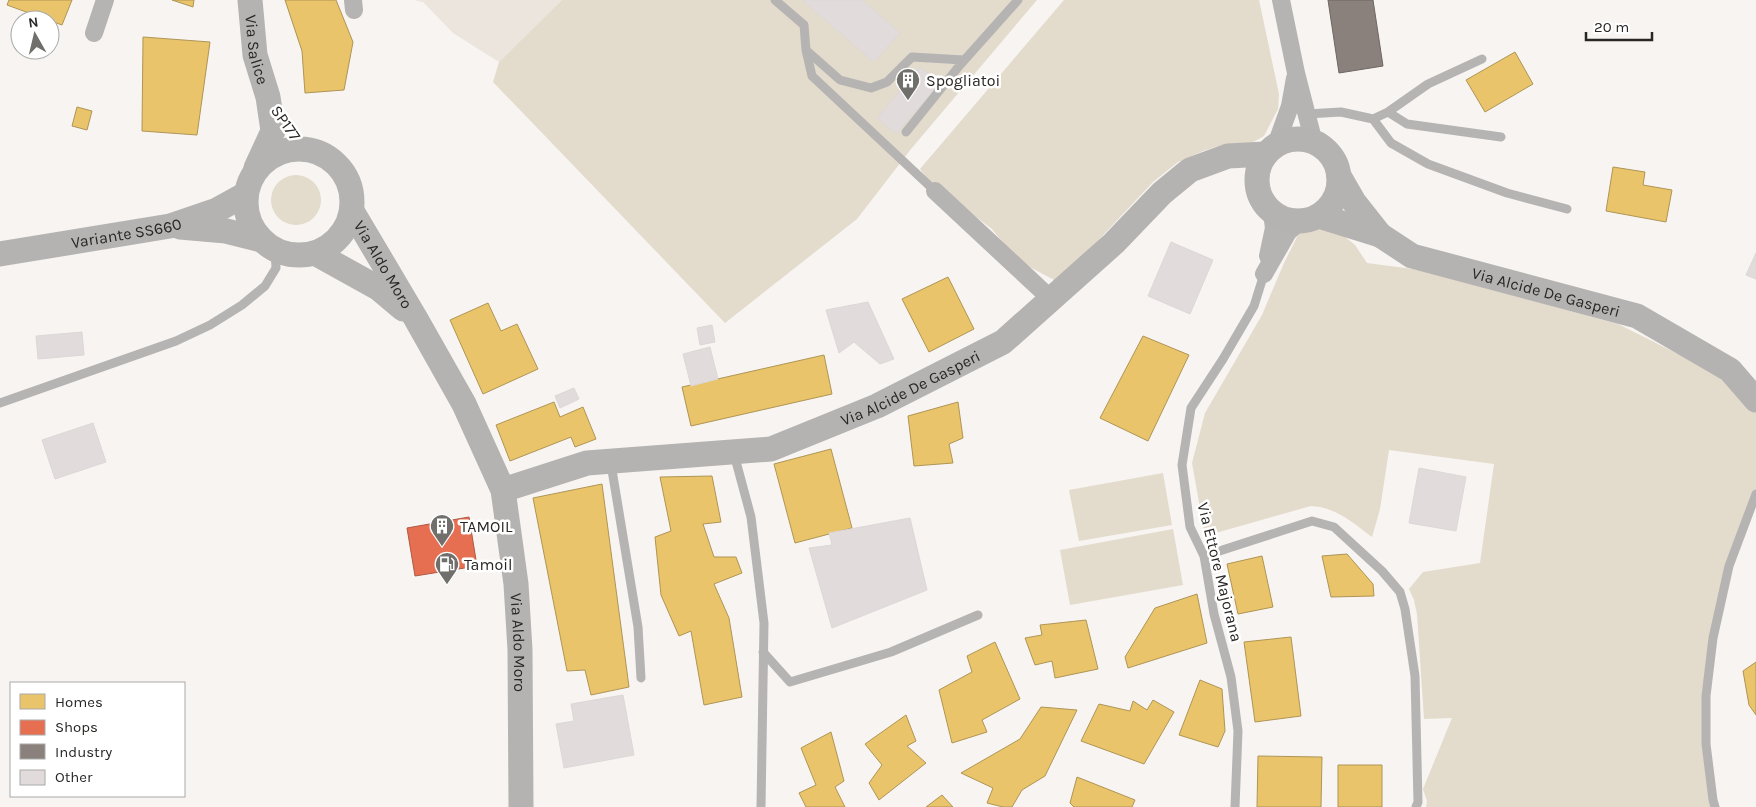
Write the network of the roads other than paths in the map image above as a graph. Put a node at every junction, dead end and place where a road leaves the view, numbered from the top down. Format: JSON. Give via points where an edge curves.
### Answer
{"nodes":[{"id":1,"x":106,"y":0,"type":"edge"},
{"id":2,"x":250,"y":0,"type":"edge"},
{"id":3,"x":775,"y":0,"type":"edge"},
{"id":4,"x":1018,"y":0,"type":"edge"},
{"id":5,"x":1280,"y":0,"type":"edge"},
{"id":6,"x":94,"y":33,"type":"dead end"},
{"id":7,"x":806,"y":50,"type":"junction"},
{"id":8,"x":1482,"y":59,"type":"dead end"},
{"id":9,"x":964,"y":60,"type":"junction"},
{"id":10,"x":1296,"y":73,"type":"junction"},
{"id":11,"x":268,"y":97,"type":"junction"},
{"id":12,"x":1388,"y":112,"type":"junction"},
{"id":13,"x":1307,"y":114,"type":"junction"},
{"id":14,"x":1372,"y":119,"type":"junction"},
{"id":15,"x":906,"y":132,"type":"dead end"},
{"id":16,"x":1502,"y":137,"type":"dead end"},
{"id":17,"x":1314,"y":143,"type":"junction"},
{"id":18,"x":304,"y":149,"type":"junction"},
{"id":19,"x":1271,"y":150,"type":"junction"},
{"id":20,"x":1190,"y":170,"type":"junction"},
{"id":21,"x":1339,"y":176,"type":"junction"},
{"id":22,"x":1256,"y":177,"type":"junction"},
{"id":23,"x":249,"y":186,"type":"junction"},
{"id":24,"x":935,"y":191,"type":"joint"},
{"id":25,"x":1567,"y":209,"type":"dead end"},
{"id":26,"x":352,"y":211,"type":"junction"},
{"id":27,"x":1272,"y":213,"type":"junction"},
{"id":28,"x":1309,"y":219,"type":"junction"},
{"id":29,"x":170,"y":226,"type":"junction"},
{"id":30,"x":1380,"y":235,"type":"junction"},
{"id":31,"x":268,"y":245,"type":"junction"},
{"id":32,"x":315,"y":253,"type":"junction"},
{"id":33,"x":0,"y":254,"type":"edge"},
{"id":34,"x":1264,"y":274,"type":"junction"},
{"id":35,"x":1051,"y":300,"type":"junction"},
{"id":36,"x":416,"y":319,"type":"junction"},
{"id":37,"x":1756,"y":400,"type":"edge"},
{"id":38,"x":0,"y":404,"type":"edge"},
{"id":39,"x":734,"y":451,"type":"junction"},
{"id":40,"x":611,"y":461,"type":"junction"},
{"id":41,"x":503,"y":490,"type":"junction"},
{"id":42,"x":1756,"y":494,"type":"edge"},
{"id":43,"x":1204,"y":556,"type":"junction"},
{"id":44,"x":978,"y":614,"type":"dead end"},
{"id":45,"x":763,"y":652,"type":"junction"},
{"id":46,"x":641,"y":678,"type":"dead end"},
{"id":47,"x":521,"y":807,"type":"edge"},
{"id":48,"x":761,"y":807,"type":"edge"},
{"id":49,"x":1234,"y":807,"type":"edge"},
{"id":50,"x":1416,"y":807,"type":"edge"},
{"id":51,"x":1715,"y":807,"type":"edge"}],
"edges":[{"from":1,"to":6,"type":"street"},
{"from":2,"to":11,"type":"main road","name":"Via Salice","via":[[255,55]]},
{"from":3,"to":7,"type":"lane","via":[[804,25]]},
{"from":4,"to":9,"type":"lane"},
{"from":5,"to":10,"type":"street"},
{"from":7,"to":9,"type":"lane","via":[[840,80],[871,88],[887,82],[912,57]]},
{"from":7,"to":24,"type":"lane","via":[[812,76]]},
{"from":8,"to":12,"type":"lane","via":[[1428,84]]},
{"from":9,"to":15,"type":"lane"},
{"from":10,"to":13,"type":"street"},
{"from":10,"to":19,"type":"street","via":[[1290,106]]},
{"from":11,"to":18,"type":"main road","name":"SP177"},
{"from":11,"to":23,"type":"main road","via":[[273,131]]},
{"from":12,"to":14,"type":"lane"},
{"from":12,"to":16,"type":"lane","via":[[1407,124]]},
{"from":13,"to":14,"type":"lane","via":[[1341,112]]},
{"from":13,"to":17,"type":"street"},
{"from":14,"to":25,"type":"lane","via":[[1391,143],[1428,164],[1507,193]]},
{"from":17,"to":19,"type":"main road","via":[[1302,139],[1288,140]]},
{"from":17,"to":21,"type":"main road","via":[[1335,162]]},
{"from":18,"to":23,"type":"main road","via":[[289,149],[274,155],[261,164]]},
{"from":18,"to":26,"type":"main road","via":[[319,152],[342,170],[351,190]]},
{"from":19,"to":20,"type":"main road","name":"Via Alcide De Gasperi","via":[[1228,156]]},
{"from":19,"to":22,"type":"main road","via":[[1259,165]]},
{"from":20,"to":22,"type":"main road","via":[[1227,171]]},
{"from":20,"to":35,"type":"main road","name":"Via Alcide De Gasperi"},
{"from":21,"to":28,"type":"main road","via":[[1335,199],[1328,208]]},
{"from":21,"to":30,"type":"main road","via":[[1354,202]]},
{"from":22,"to":27,"type":"main road","via":[[1263,203]]},
{"from":23,"to":29,"type":"main road","name":"Variante SS660","via":[[217,210]]},
{"from":23,"to":31,"type":"main road","via":[[246,211],[252,227]]},
{"from":24,"to":35,"type":"street"},
{"from":26,"to":32,"type":"main road","via":[[348,225],[339,237]]},
{"from":26,"to":36,"type":"main road","name":"Via Aldo Moro"},
{"from":27,"to":28,"type":"main road","via":[[1289,221]]},
{"from":27,"to":34,"type":"street","via":[[1274,228]]},
{"from":28,"to":30,"type":"main road","name":"Via Alcide De Gasperi"},
{"from":28,"to":34,"type":"street","via":[[1288,232]]},
{"from":29,"to":31,"type":"main road","via":[[226,231]]},
{"from":29,"to":33,"type":"main road","name":"Variante SS660"},
{"from":30,"to":37,"type":"main road","name":"Via Alcide De Gasperi","via":[[1412,256],[1637,316],[1730,370]]},
{"from":31,"to":32,"type":"main road","via":[[295,255]]},
{"from":31,"to":38,"type":"lane","via":[[276,268],[265,286],[210,325],[176,341]]},
{"from":32,"to":36,"type":"main road","name":"Via Aldo Moro","via":[[378,288]]},
{"from":34,"to":43,"type":"lane","name":"Via Ettore Majorana","via":[[1254,306],[1191,408],[1182,465],[1190,526]]},
{"from":35,"to":39,"type":"main road","name":"Via Alcide De Gasperi","via":[[1003,342],[877,406],[770,449]]},
{"from":36,"to":41,"type":"main road","name":"Via Aldo Moro","via":[[464,404]]},
{"from":39,"to":40,"type":"main road","name":"Via Alcide De Gasperi"},
{"from":39,"to":45,"type":"lane","via":[[751,517],[764,623]]},
{"from":40,"to":41,"type":"main road","name":"Via Alcide De Gasperi","via":[[587,464]]},
{"from":40,"to":46,"type":"lane","via":[[638,627]]},
{"from":41,"to":47,"type":"main road","name":"Via Aldo Moro","via":[[516,584],[520,650]]},
{"from":42,"to":51,"type":"lane","via":[[1729,566],[1713,638],[1706,696],[1706,744]]},
{"from":43,"to":49,"type":"lane","name":"Via Ettore Majorana","via":[[1214,614],[1231,677],[1238,731]]},
{"from":43,"to":50,"type":"lane","via":[[1312,521],[1334,527],[1396,586],[1405,609],[1415,676]]},
{"from":44,"to":45,"type":"lane","via":[[891,652],[790,682]]},
{"from":45,"to":48,"type":"lane"}]}
